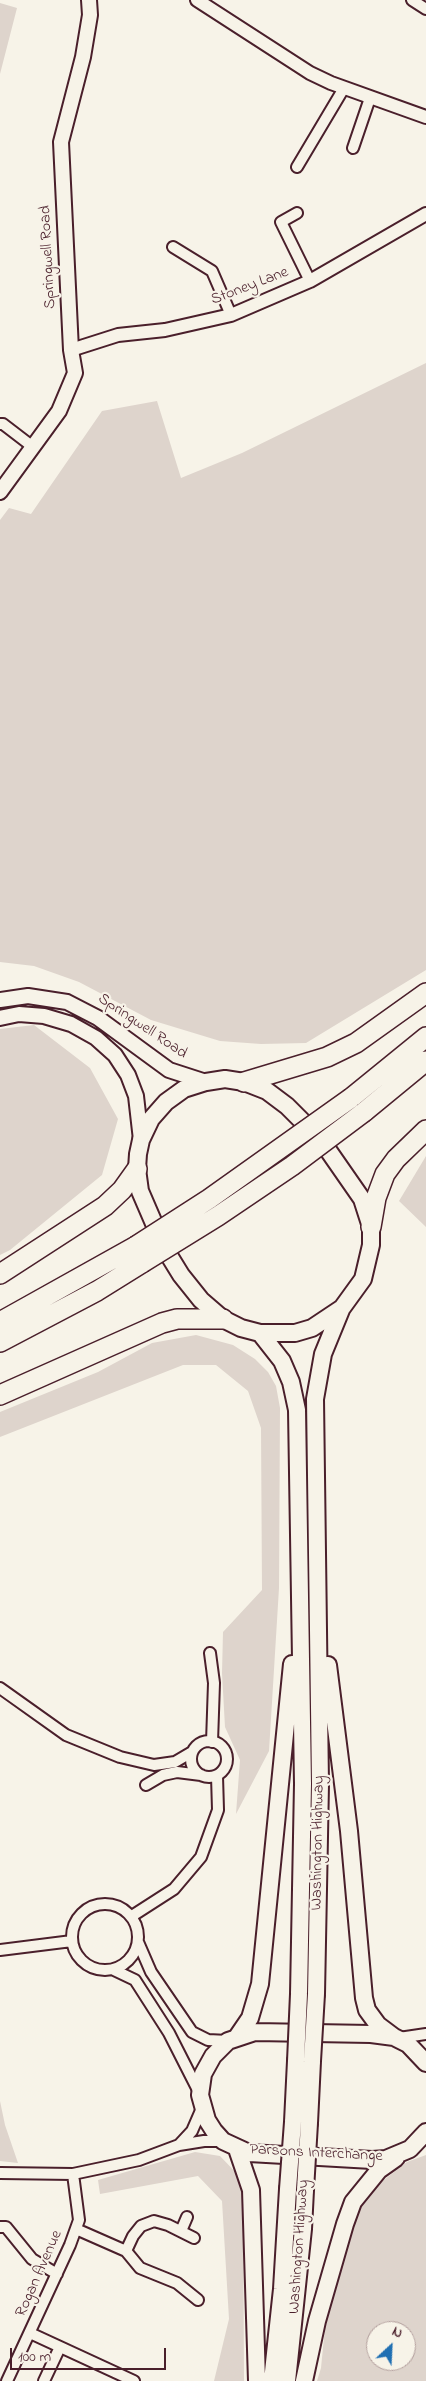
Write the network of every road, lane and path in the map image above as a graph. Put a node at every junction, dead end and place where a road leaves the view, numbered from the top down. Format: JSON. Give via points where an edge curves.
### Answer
{"nodes":[{"id":1,"x":89,"y":0,"type":"edge"},
{"id":2,"x":197,"y":0,"type":"edge"},
{"id":3,"x":412,"y":0,"type":"edge"},
{"id":4,"x":426,"y":9,"type":"edge"},
{"id":5,"x":344,"y":88,"type":"junction"},
{"id":6,"x":370,"y":98,"type":"junction"},
{"id":7,"x":426,"y":117,"type":"edge"},
{"id":8,"x":353,"y":148,"type":"dead end"},
{"id":9,"x":297,"y":168,"type":"dead end"},
{"id":10,"x":297,"y":213,"type":"dead end"},
{"id":11,"x":426,"y":214,"type":"edge"},
{"id":12,"x":173,"y":247,"type":"dead end"},
{"id":13,"x":310,"y":281,"type":"junction"},
{"id":14,"x":230,"y":315,"type":"junction"},
{"id":15,"x":71,"y":350,"type":"junction"},
{"id":16,"x":0,"y":424,"type":"edge"},
{"id":17,"x":33,"y":447,"type":"junction"},
{"id":18,"x":0,"y":492,"type":"edge"},
{"id":19,"x":426,"y":993,"type":"edge"},
{"id":20,"x":0,"y":1000,"type":"edge"},
{"id":21,"x":0,"y":1018,"type":"edge"},
{"id":22,"x":426,"y":1037,"type":"edge"},
{"id":23,"x":426,"y":1061,"type":"edge"},
{"id":24,"x":206,"y":1082,"type":"junction"},
{"id":25,"x":244,"y":1082,"type":"junction"},
{"id":26,"x":426,"y":1130,"type":"edge"},
{"id":27,"x":142,"y":1140,"type":"junction"},
{"id":28,"x":137,"y":1169,"type":"junction"},
{"id":29,"x":371,"y":1228,"type":"junction"},
{"id":30,"x":139,"y":1255,"type":"junction"},
{"id":31,"x":0,"y":1274,"type":"edge"},
{"id":32,"x":342,"y":1308,"type":"junction"},
{"id":33,"x":223,"y":1319,"type":"junction"},
{"id":34,"x":0,"y":1322,"type":"edge"},
{"id":35,"x":260,"y":1333,"type":"junction"},
{"id":36,"x":0,"y":1342,"type":"edge"},
{"id":37,"x":0,"y":1395,"type":"edge"},
{"id":38,"x":299,"y":1594,"type":"junction"},
{"id":39,"x":319,"y":1596,"type":"junction"},
{"id":40,"x":210,"y":1653,"type":"dead end"},
{"id":41,"x":0,"y":1688,"type":"edge"},
{"id":42,"x":212,"y":1742,"type":"junction"},
{"id":43,"x":192,"y":1752,"type":"junction"},
{"id":44,"x":154,"y":1765,"type":"junction"},
{"id":45,"x":201,"y":1775,"type":"junction"},
{"id":46,"x":217,"y":1776,"type":"junction"},
{"id":47,"x":132,"y":1916,"type":"junction"},
{"id":48,"x":72,"y":1941,"type":"junction"},
{"id":49,"x":138,"y":1942,"type":"junction"},
{"id":50,"x":0,"y":1950,"type":"edge"},
{"id":51,"x":114,"y":1970,"type":"junction"},
{"id":52,"x":308,"y":1994,"type":"junction"},
{"id":53,"x":426,"y":2034,"type":"edge"},
{"id":54,"x":396,"y":2038,"type":"junction"},
{"id":55,"x":233,"y":2039,"type":"junction"},
{"id":56,"x":426,"y":2062,"type":"edge"},
{"id":57,"x":201,"y":2101,"type":"junction"},
{"id":58,"x":301,"y":2123,"type":"junction"},
{"id":59,"x":426,"y":2132,"type":"edge"},
{"id":60,"x":223,"y":2141,"type":"junction"},
{"id":61,"x":179,"y":2145,"type":"junction"},
{"id":62,"x":237,"y":2149,"type":"junction"},
{"id":63,"x":412,"y":2149,"type":"edge"},
{"id":64,"x":0,"y":2173,"type":"edge"},
{"id":65,"x":73,"y":2174,"type":"junction"},
{"id":66,"x":187,"y":2217,"type":"dead end"},
{"id":67,"x":0,"y":2227,"type":"edge"},
{"id":68,"x":76,"y":2229,"type":"junction"},
{"id":69,"x":181,"y":2231,"type":"junction"},
{"id":70,"x":194,"y":2238,"type":"dead end"},
{"id":71,"x":126,"y":2251,"type":"junction"},
{"id":72,"x":57,"y":2274,"type":"junction"},
{"id":73,"x":198,"y":2300,"type":"dead end"},
{"id":74,"x":30,"y":2333,"type":"junction"},
{"id":75,"x":60,"y":2347,"type":"junction"},
{"id":76,"x":7,"y":2381,"type":"edge"},
{"id":77,"x":44,"y":2381,"type":"edge"},
{"id":78,"x":134,"y":2381,"type":"edge"},
{"id":79,"x":257,"y":2381,"type":"edge"},
{"id":80,"x":272,"y":2381,"type":"edge"},
{"id":81,"x":287,"y":2381,"type":"edge"},
{"id":82,"x":304,"y":2381,"type":"edge"}],
"edges":[{"from":1,"to":15,"type":"main road","name":"Springwell Road","via":[[90,15],[83,57],[61,142]]},
{"from":2,"to":5,"type":"street","via":[[304,69]]},
{"from":3,"to":4,"type":"street"},
{"from":5,"to":6,"type":"street"},
{"from":5,"to":9,"type":"street"},
{"from":6,"to":7,"type":"street"},
{"from":6,"to":8,"type":"street"},
{"from":10,"to":13,"type":"street","via":[[281,222]]},
{"from":11,"to":13,"type":"street","name":"Stoney Lane"},
{"from":12,"to":14,"type":"street","via":[[212,271]]},
{"from":13,"to":14,"type":"street","name":"Stoney Lane"},
{"from":14,"to":15,"type":"street","name":"Stoney Lane","via":[[165,330],[118,335]]},
{"from":15,"to":17,"type":"main road","name":"Springwell Road","via":[[75,372],[59,411]]},
{"from":16,"to":17,"type":"street"},
{"from":17,"to":18,"type":"main road","name":"Springwell Road"},
{"from":19,"to":25,"type":"highway","via":[[356,1043],[327,1057]]},
{"from":20,"to":24,"type":"main road","name":"Springwell Road","via":[[28,996],[67,1002],[98,1018],[169,1070]]},
{"from":21,"to":27,"type":"main road","via":[[19,1014],[44,1016],[71,1024],[96,1038],[115,1055],[128,1075],[136,1096]]},
{"from":22,"to":30,"type":"highway","bridge":true,"via":[[351,1098]]},
{"from":23,"to":30,"type":"highway","bridge":true,"via":[[292,1166],[218,1216]]},
{"from":24,"to":25,"type":"main road"},
{"from":24,"to":27,"type":"main road","via":[[184,1089],[166,1102],[151,1119]]},
{"from":25,"to":29,"type":"main road","via":[[267,1090],[316,1134],[362,1198]]},
{"from":26,"to":29,"type":"highway","via":[[396,1158],[385,1174],[376,1198]]},
{"from":27,"to":28,"type":"main road"},
{"from":28,"to":31,"type":"highway","via":[[105,1206]]},
{"from":28,"to":33,"type":"main road","via":[[140,1191],[164,1249],[201,1300]]},
{"from":29,"to":32,"type":"main road","via":[[371,1245],[363,1279]]},
{"from":30,"to":34,"type":"highway"},
{"from":30,"to":36,"type":"highway","via":[[97,1291]]},
{"from":32,"to":35,"type":"main road","via":[[328,1319],[304,1330],[278,1335]]},
{"from":32,"to":39,"type":"main road","name":"Washington Highway","via":[[323,1354],[315,1399]]},
{"from":33,"to":35,"type":"main road"},
{"from":33,"to":37,"type":"highway","via":[[177,1319],[162,1323]]},
{"from":35,"to":38,"type":"main road","name":"Washington Highway","via":[[282,1361],[292,1382],[297,1410]]},
{"from":38,"to":52,"type":"main road","name":"Washington Highway"},
{"from":38,"to":55,"type":"main road","via":[[260,1984],[250,2018]]},
{"from":39,"to":52,"type":"main road","name":"Washington Highway","via":[[320,1877]]},
{"from":39,"to":54,"type":"main road","via":[[350,1831],[364,1998],[378,2025]]},
{"from":40,"to":42,"type":"street","via":[[214,1683]]},
{"from":41,"to":44,"type":"street","via":[[66,1735],[120,1757]]},
{"from":42,"to":43,"type":"street","via":[[200,1743]]},
{"from":42,"to":46,"type":"street","via":[[222,1746],[227,1755],[225,1768]]},
{"from":43,"to":44,"type":"street","via":[[175,1762]]},
{"from":43,"to":45,"type":"street","via":[[193,1766]]},
{"from":44,"to":45,"type":"street","via":[[146,1785],[163,1774]]},
{"from":45,"to":46,"type":"street"},
{"from":46,"to":47,"type":"street","via":[[218,1810],[202,1857],[174,1889]]},
{"from":47,"to":48,"type":"street","via":[[115,1904],[94,1905],[78,1917],[72,1929]]},
{"from":47,"to":49,"type":"street","via":[[137,1926]]},
{"from":48,"to":50,"type":"street"},
{"from":48,"to":51,"type":"street","via":[[78,1956],[86,1964]]},
{"from":49,"to":51,"type":"street","via":[[129,1960]]},
{"from":49,"to":55,"type":"street","via":[[151,1972],[192,2032],[208,2040]]},
{"from":51,"to":57,"type":"street","via":[[135,1980],[169,2033]]},
{"from":52,"to":58,"type":"main road","name":"Washington Highway","bridge":true},
{"from":53,"to":54,"type":"street"},
{"from":54,"to":55,"type":"main road","via":[[371,2034],[255,2032]]},
{"from":54,"to":56,"type":"main road","via":[[408,2044]]},
{"from":55,"to":57,"type":"main road","via":[[213,2056],[203,2074]]},
{"from":57,"to":60,"type":"main road","name":"Parsons Interchange","via":[[207,2120]]},
{"from":57,"to":61,"type":"street","via":[[192,2131]]},
{"from":58,"to":80,"type":"main road","name":"Washington Highway","bridge":true,"via":[[288,2189]]},
{"from":58,"to":81,"type":"main road","name":"Washington Highway","bridge":true,"via":[[305,2190],[303,2238]]},
{"from":59,"to":63,"type":"main road"},
{"from":60,"to":61,"type":"street"},
{"from":60,"to":62,"type":"main road","name":"Parsons Interchange"},
{"from":61,"to":65,"type":"street","via":[[139,2160]]},
{"from":62,"to":63,"type":"main road","name":"Parsons Interchange","via":[[260,2154],[372,2160]]},
{"from":62,"to":79,"type":"main road","via":[[251,2190]]},
{"from":63,"to":82,"type":"main road","via":[[379,2170],[353,2202]]},
{"from":64,"to":65,"type":"street"},
{"from":65,"to":68,"type":"street","name":"Rogan Avenue","via":[[79,2220]]},
{"from":66,"to":69,"type":"street"},
{"from":67,"to":72,"type":"street","via":[[6,2227],[32,2259]]},
{"from":68,"to":71,"type":"street"},
{"from":68,"to":72,"type":"street","name":"Rogan Avenue"},
{"from":69,"to":70,"type":"street"},
{"from":69,"to":71,"type":"street","via":[[154,2222],[141,2226],[132,2236]]},
{"from":71,"to":73,"type":"street","via":[[140,2268],[177,2283]]},
{"from":72,"to":74,"type":"street","name":"Rogan Avenue"},
{"from":74,"to":75,"type":"street"},
{"from":74,"to":76,"type":"street","name":"Rogan Avenue"},
{"from":75,"to":77,"type":"street"},
{"from":75,"to":78,"type":"street"}]}
